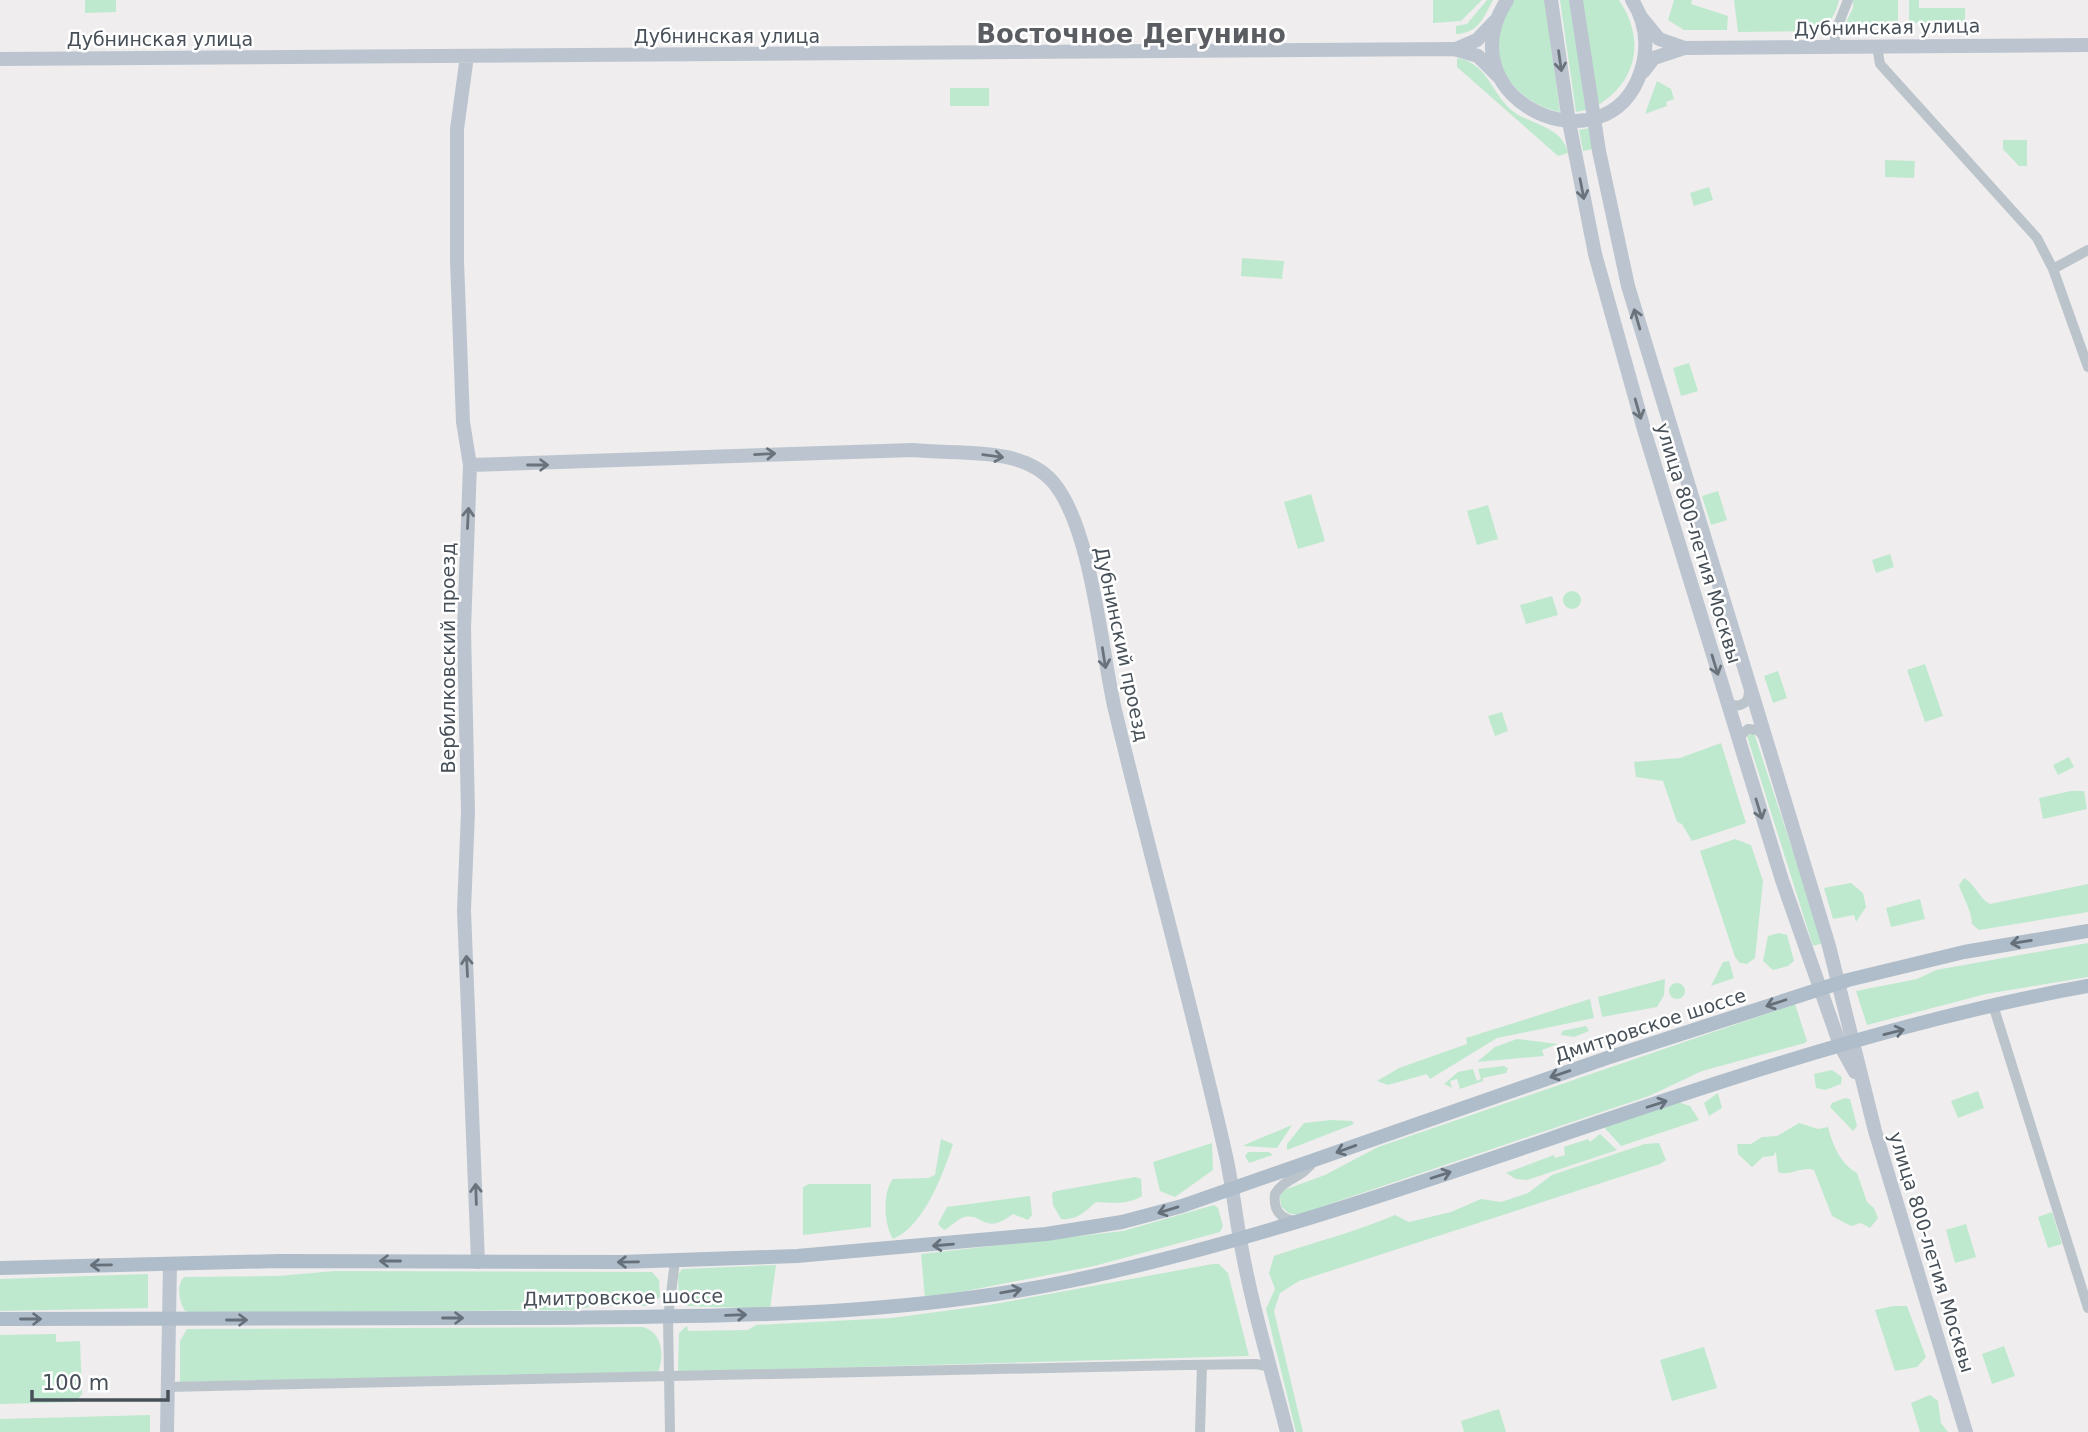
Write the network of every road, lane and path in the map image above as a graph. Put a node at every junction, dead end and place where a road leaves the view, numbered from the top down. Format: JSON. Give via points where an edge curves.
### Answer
{"nodes":[{"id":1,"x":1507,"y":0,"type":"edge"},
{"id":2,"x":1552,"y":0,"type":"edge"},
{"id":3,"x":1576,"y":0,"type":"edge"},
{"id":4,"x":1632,"y":0,"type":"edge"},
{"id":5,"x":1848,"y":0,"type":"edge"},
{"id":6,"x":1640,"y":16,"type":"junction"},
{"id":7,"x":1497,"y":18,"type":"junction"},
{"id":8,"x":2088,"y":45,"type":"edge"},
{"id":9,"x":1835,"y":46,"type":"junction"},
{"id":10,"x":1877,"y":46,"type":"junction"},
{"id":11,"x":1685,"y":48,"type":"junction"},
{"id":12,"x":1454,"y":49,"type":"junction"},
{"id":13,"x":467,"y":56,"type":"junction"},
{"id":14,"x":0,"y":59,"type":"edge"},
{"id":15,"x":1640,"y":76,"type":"junction"},
{"id":16,"x":1501,"y":79,"type":"junction"},
{"id":17,"x":1594,"y":117,"type":"junction"},
{"id":18,"x":1569,"y":122,"type":"junction"},
{"id":19,"x":2088,"y":250,"type":"edge"},
{"id":20,"x":2053,"y":269,"type":"junction"},
{"id":21,"x":2088,"y":367,"type":"edge"},
{"id":22,"x":470,"y":465,"type":"junction"},
{"id":23,"x":1749,"y":691,"type":"junction"},
{"id":24,"x":1726,"y":699,"type":"junction"},
{"id":25,"x":1763,"y":736,"type":"junction"},
{"id":26,"x":1739,"y":744,"type":"junction"},
{"id":27,"x":2088,"y":931,"type":"edge"},
{"id":28,"x":1838,"y":983,"type":"junction"},
{"id":29,"x":2088,"y":986,"type":"edge"},
{"id":30,"x":1819,"y":989,"type":"junction"},
{"id":31,"x":1993,"y":1005,"type":"junction"},
{"id":32,"x":1847,"y":1044,"type":"junction"},
{"id":33,"x":1314,"y":1160,"type":"junction"},
{"id":34,"x":1233,"y":1188,"type":"junction"},
{"id":35,"x":1301,"y":1222,"type":"junction"},
{"id":36,"x":1240,"y":1240,"type":"junction"},
{"id":37,"x":675,"y":1261,"type":"junction"},
{"id":38,"x":478,"y":1262,"type":"junction"},
{"id":39,"x":170,"y":1264,"type":"junction"},
{"id":40,"x":0,"y":1268,"type":"edge"},
{"id":41,"x":2088,"y":1308,"type":"edge"},
{"id":42,"x":668,"y":1318,"type":"junction"},
{"id":43,"x":0,"y":1319,"type":"edge"},
{"id":44,"x":169,"y":1320,"type":"junction"},
{"id":45,"x":1202,"y":1365,"type":"junction"},
{"id":46,"x":1271,"y":1367,"type":"junction"},
{"id":47,"x":669,"y":1378,"type":"junction"},
{"id":48,"x":167,"y":1387,"type":"junction"},
{"id":49,"x":167,"y":1432,"type":"edge"},
{"id":50,"x":670,"y":1432,"type":"edge"},
{"id":51,"x":1200,"y":1432,"type":"edge"},
{"id":52,"x":1287,"y":1432,"type":"edge"},
{"id":53,"x":1966,"y":1432,"type":"edge"}],
"edges":[{"from":1,"to":7,"type":"street"},
{"from":2,"to":18,"type":"street","name":"улица 800-летия Москвы","one_way":true},
{"from":3,"to":17,"type":"street","name":"улица 800-летия Москвы"},
{"from":4,"to":6,"type":"street"},
{"from":5,"to":9,"type":"street","via":[[1835,33]]},
{"from":6,"to":11,"type":"street","name":"Дубнинская улица","via":[[1659,39]]},
{"from":6,"to":15,"type":"street","via":[[1646,40]]},
{"from":7,"to":12,"type":"street","name":"Дубнинская улица","via":[[1476,40]]},
{"from":7,"to":16,"type":"street","via":[[1493,48]]},
{"from":8,"to":10,"type":"street","name":"Дубнинская улица"},
{"from":9,"to":10,"type":"street","name":"Дубнинская улица"},
{"from":9,"to":11,"type":"street","name":"Дубнинская улица"},
{"from":10,"to":20,"type":"street","via":[[1880,64],[2037,238]]},
{"from":11,"to":15,"type":"street","name":"Дубнинская улица","via":[[1654,58]]},
{"from":12,"to":13,"type":"street","name":"Дубнинская улица"},
{"from":12,"to":16,"type":"street","name":"Дубнинская улица","via":[[1478,56]]},
{"from":13,"to":14,"type":"street","name":"Дубнинская улица"},
{"from":13,"to":22,"type":"street","name":"Вербилковский проезд","via":[[457,129],[457,249],[463,422]]},
{"from":15,"to":17,"type":"street","name":"Дубнинская улица","via":[[1625,98]]},
{"from":16,"to":18,"type":"street","name":"Дубнинская улица","via":[[1528,110]]},
{"from":17,"to":18,"type":"street"},
{"from":23,"to":17,"type":"street","name":"улица 800-летия Москвы","one_way":true,"via":[[1628,286]]},
{"from":18,"to":24,"type":"street","name":"улица 800-летия Москвы","one_way":true,"via":[[1595,254]]},
{"from":19,"to":20,"type":"street"},
{"from":20,"to":21,"type":"street"},
{"from":22,"to":34,"type":"street","name":"Дубнинский проезд","one_way":true,"via":[[913,450],[997,456],[1033,466],[1044,474],[1061,494],[1087,566],[1135,798]]},
{"from":38,"to":22,"type":"street","name":"Вербилковский проезд","one_way":true,"via":[[464,910],[468,812],[464,629]]},
{"from":23,"to":24,"type":"street","via":[[1747,701],[1740,705]]},
{"from":23,"to":25,"type":"street","name":"улица 800-летия Москвы"},
{"from":24,"to":26,"type":"street","name":"улица 800-летия Москвы"},
{"from":25,"to":26,"type":"street","via":[[1748,729]]},
{"from":25,"to":28,"type":"street","name":"улица 800-летия Москвы"},
{"from":26,"to":30,"type":"street","name":"улица 800-летия Москвы","one_way":true},
{"from":27,"to":28,"type":"main road","name":"Дмитровское шоссе","one_way":true,"via":[[1964,953]]},
{"from":28,"to":30,"type":"main road","name":"Дмитровское шоссе"},
{"from":28,"to":32,"type":"street","name":"улица 800-летия Москвы"},
{"from":29,"to":31,"type":"main road","name":"Дмитровское шоссе"},
{"from":30,"to":32,"type":"street","name":"улица 800-летия Москвы"},
{"from":30,"to":33,"type":"main road","name":"Дмитровское шоссе","one_way":true},
{"from":32,"to":31,"type":"main road","name":"Дмитровское шоссе","one_way":true},
{"from":31,"to":41,"type":"street"},
{"from":35,"to":32,"type":"main road","name":"Дмитровское шоссе","one_way":true},
{"from":32,"to":53,"type":"street","name":"улица 800-летия Москвы"},
{"from":33,"to":34,"type":"main road","name":"Дмитровское шоссе"},
{"from":33,"to":35,"type":"street","via":[[1302,1176],[1284,1183],[1275,1194],[1275,1207],[1282,1217]]},
{"from":34,"to":36,"type":"street"},
{"from":34,"to":37,"type":"main road","name":"Дмитровское шоссе","one_way":true,"via":[[1156,1214],[1046,1234]]},
{"from":35,"to":36,"type":"main road","name":"Дмитровское шоссе"},
{"from":42,"to":36,"type":"main road","name":"Дмитровское шоссе","one_way":true,"via":[[831,1313],[973,1298],[1065,1282]]},
{"from":36,"to":46,"type":"street"},
{"from":37,"to":38,"type":"main road","name":"Дмитровское шоссе","one_way":true},
{"from":37,"to":42,"type":"street"},
{"from":38,"to":39,"type":"main road","name":"Дмитровское шоссе","one_way":true},
{"from":39,"to":40,"type":"main road","name":"Дмитровское шоссе","one_way":true},
{"from":39,"to":44,"type":"street"},
{"from":44,"to":42,"type":"main road","name":"Дмитровское шоссе","one_way":true},
{"from":42,"to":47,"type":"street"},
{"from":43,"to":44,"type":"main road","name":"Дмитровское шоссе","one_way":true},
{"from":44,"to":48,"type":"street"},
{"from":45,"to":46,"type":"street"},
{"from":45,"to":47,"type":"street"},
{"from":45,"to":51,"type":"street"},
{"from":46,"to":52,"type":"street"},
{"from":47,"to":48,"type":"street"},
{"from":47,"to":50,"type":"street"},
{"from":48,"to":49,"type":"street"}]}
